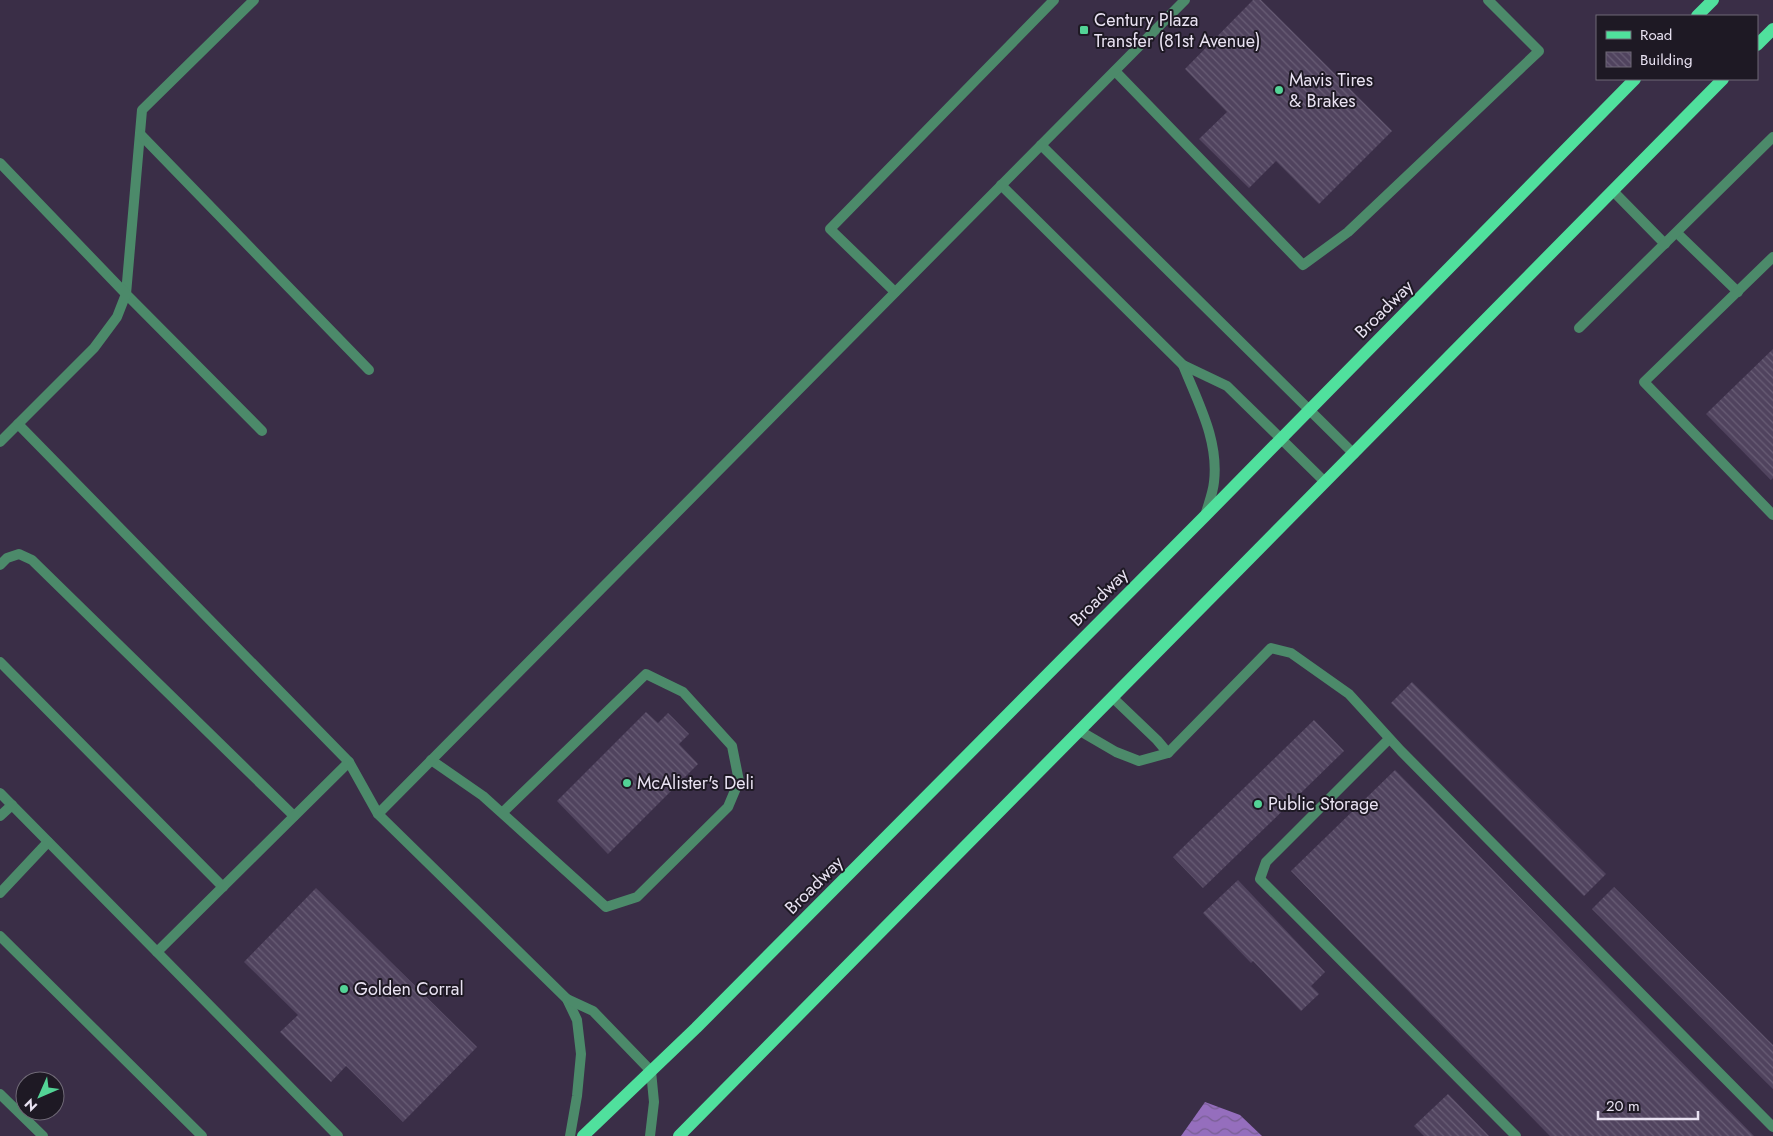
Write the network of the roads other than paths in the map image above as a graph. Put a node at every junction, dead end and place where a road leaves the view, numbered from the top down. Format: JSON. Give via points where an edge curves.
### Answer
{"nodes":[{"id":1,"x":254,"y":0,"type":"edge"},
{"id":2,"x":1054,"y":0,"type":"edge"},
{"id":3,"x":1488,"y":0,"type":"edge"},
{"id":4,"x":1713,"y":0,"type":"edge"},
{"id":5,"x":1181,"y":1,"type":"edge"},
{"id":6,"x":1698,"y":15,"type":"edge"},
{"id":7,"x":1773,"y":29,"type":"edge"},
{"id":8,"x":1758,"y":44,"type":"edge"},
{"id":9,"x":1115,"y":71,"type":"junction"},
{"id":10,"x":1634,"y":80,"type":"edge"},
{"id":11,"x":1723,"y":80,"type":"edge"},
{"id":12,"x":140,"y":134,"type":"junction"},
{"id":13,"x":1773,"y":137,"type":"edge"},
{"id":14,"x":1041,"y":145,"type":"junction"},
{"id":15,"x":0,"y":163,"type":"edge"},
{"id":16,"x":1002,"y":185,"type":"junction"},
{"id":17,"x":1613,"y":191,"type":"junction"},
{"id":18,"x":1677,"y":233,"type":"junction"},
{"id":19,"x":1665,"y":244,"type":"junction"},
{"id":20,"x":1773,"y":257,"type":"edge"},
{"id":21,"x":895,"y":292,"type":"junction"},
{"id":22,"x":1738,"y":292,"type":"junction"},
{"id":23,"x":126,"y":294,"type":"junction"},
{"id":24,"x":1579,"y":328,"type":"dead end"},
{"id":25,"x":1183,"y":365,"type":"junction"},
{"id":26,"x":369,"y":370,"type":"dead end"},
{"id":27,"x":1309,"y":410,"type":"junction"},
{"id":28,"x":18,"y":424,"type":"junction"},
{"id":29,"x":262,"y":430,"type":"dead end"},
{"id":30,"x":1281,"y":438,"type":"junction"},
{"id":31,"x":0,"y":442,"type":"edge"},
{"id":32,"x":1354,"y":454,"type":"junction"},
{"id":33,"x":1325,"y":482,"type":"junction"},
{"id":34,"x":1773,"y":515,"type":"edge"},
{"id":35,"x":1205,"y":516,"type":"junction"},
{"id":36,"x":0,"y":565,"type":"edge"},
{"id":37,"x":0,"y":662,"type":"edge"},
{"id":38,"x":1112,"y":698,"type":"junction"},
{"id":39,"x":1080,"y":731,"type":"junction"},
{"id":40,"x":1389,"y":739,"type":"junction"},
{"id":41,"x":1168,"y":753,"type":"junction"},
{"id":42,"x":431,"y":760,"type":"junction"},
{"id":43,"x":349,"y":762,"type":"junction"},
{"id":44,"x":0,"y":793,"type":"edge"},
{"id":45,"x":12,"y":805,"type":"junction"},
{"id":46,"x":502,"y":813,"type":"junction"},
{"id":47,"x":378,"y":814,"type":"junction"},
{"id":48,"x":0,"y":816,"type":"edge"},
{"id":49,"x":294,"y":816,"type":"junction"},
{"id":50,"x":48,"y":842,"type":"junction"},
{"id":51,"x":223,"y":887,"type":"junction"},
{"id":52,"x":0,"y":892,"type":"edge"},
{"id":53,"x":0,"y":936,"type":"edge"},
{"id":54,"x":157,"y":952,"type":"junction"},
{"id":55,"x":567,"y":999,"type":"junction"},
{"id":56,"x":651,"y":1072,"type":"junction"},
{"id":57,"x":0,"y":1094,"type":"edge"},
{"id":58,"x":1773,"y":1126,"type":"edge"},
{"id":59,"x":43,"y":1136,"type":"edge"},
{"id":60,"x":202,"y":1136,"type":"edge"},
{"id":61,"x":338,"y":1136,"type":"edge"},
{"id":62,"x":570,"y":1136,"type":"edge"},
{"id":63,"x":583,"y":1136,"type":"edge"},
{"id":64,"x":650,"y":1136,"type":"edge"},
{"id":65,"x":679,"y":1136,"type":"edge"},
{"id":66,"x":1516,"y":1136,"type":"edge"}],
"edges":[{"from":1,"to":12,"type":"street","via":[[142,110]]},
{"from":2,"to":21,"type":"street","via":[[830,229]]},
{"from":3,"to":9,"type":"street","via":[[1539,51],[1348,232],[1303,265]]},
{"from":4,"to":6,"type":"main road"},
{"from":5,"to":9,"type":"street"},
{"from":7,"to":8,"type":"main road"},
{"from":9,"to":14,"type":"street"},
{"from":10,"to":27,"type":"main road","name":"Broadway"},
{"from":11,"to":17,"type":"main road"},
{"from":12,"to":23,"type":"street"},
{"from":12,"to":26,"type":"street"},
{"from":13,"to":18,"type":"street"},
{"from":14,"to":16,"type":"street"},
{"from":14,"to":27,"type":"street"},
{"from":15,"to":23,"type":"street"},
{"from":16,"to":21,"type":"street"},
{"from":16,"to":25,"type":"street"},
{"from":17,"to":19,"type":"street"},
{"from":17,"to":32,"type":"main road"},
{"from":18,"to":19,"type":"street"},
{"from":18,"to":22,"type":"street"},
{"from":19,"to":24,"type":"street"},
{"from":20,"to":22,"type":"street"},
{"from":21,"to":42,"type":"street"},
{"from":22,"to":34,"type":"street","via":[[1644,382]]},
{"from":23,"to":28,"type":"street","via":[[117,317],[104,336]]},
{"from":23,"to":29,"type":"street"},
{"from":25,"to":30,"type":"street","via":[[1227,386]]},
{"from":25,"to":35,"type":"street","via":[[1209,426],[1213,444],[1214,484]]},
{"from":27,"to":30,"type":"main road","name":"Broadway"},
{"from":27,"to":32,"type":"street"},
{"from":28,"to":31,"type":"street"},
{"from":28,"to":43,"type":"street"},
{"from":30,"to":33,"type":"street"},
{"from":30,"to":35,"type":"main road","name":"Broadway"},
{"from":32,"to":33,"type":"main road"},
{"from":33,"to":38,"type":"main road"},
{"from":35,"to":56,"type":"main road","name":"Broadway"},
{"from":36,"to":49,"type":"street","via":[[18,554],[32,560]]},
{"from":37,"to":51,"type":"street"},
{"from":38,"to":39,"type":"main road"},
{"from":38,"to":41,"type":"street"},
{"from":39,"to":41,"type":"street","via":[[1116,752],[1139,760]]},
{"from":39,"to":65,"type":"main road"},
{"from":40,"to":41,"type":"street","via":[[1348,694],[1291,653],[1271,648]]},
{"from":40,"to":58,"type":"street"},
{"from":40,"to":66,"type":"street","via":[[1266,862],[1260,879]]},
{"from":42,"to":46,"type":"street"},
{"from":42,"to":47,"type":"street"},
{"from":43,"to":47,"type":"street"},
{"from":43,"to":49,"type":"street"},
{"from":44,"to":45,"type":"street"},
{"from":45,"to":48,"type":"street"},
{"from":45,"to":50,"type":"street"},
{"from":46,"to":46,"type":"street","via":[[606,907],[637,897],[728,807],[739,782],[732,746],[683,692],[646,674]]},
{"from":47,"to":55,"type":"street"},
{"from":49,"to":51,"type":"street"},
{"from":50,"to":52,"type":"street"},
{"from":50,"to":54,"type":"street"},
{"from":51,"to":54,"type":"street"},
{"from":53,"to":60,"type":"street"},
{"from":54,"to":61,"type":"street"},
{"from":55,"to":56,"type":"street","via":[[593,1011]]},
{"from":55,"to":62,"type":"street","via":[[577,1020],[581,1054]]},
{"from":56,"to":63,"type":"main road","name":"Broadway"},
{"from":56,"to":64,"type":"street","via":[[654,1102]]},
{"from":57,"to":59,"type":"street"}]}
